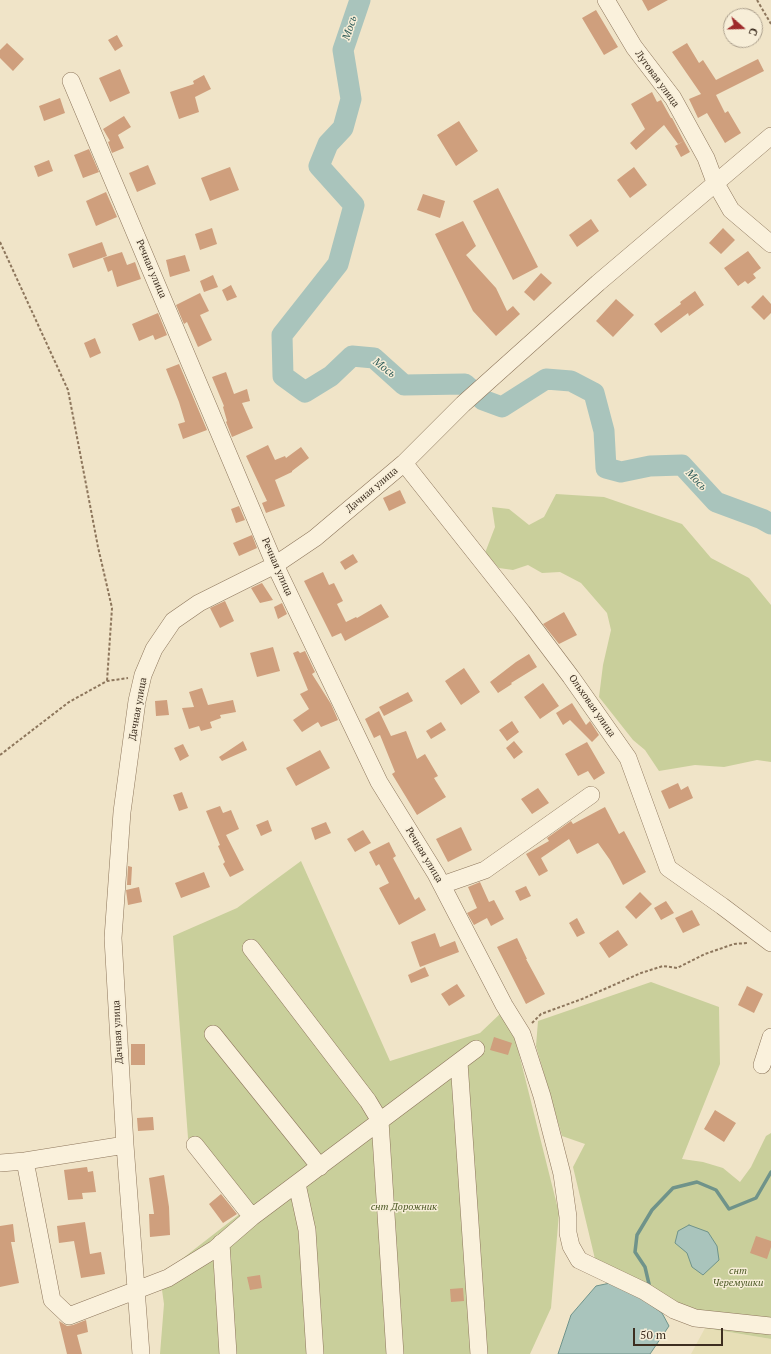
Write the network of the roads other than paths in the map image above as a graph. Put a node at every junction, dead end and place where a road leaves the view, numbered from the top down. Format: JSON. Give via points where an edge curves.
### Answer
{"nodes":[{"id":1,"x":606,"y":0,"type":"edge"},
{"id":2,"x":71,"y":81,"type":"dead end"},
{"id":3,"x":771,"y":136,"type":"edge"},
{"id":4,"x":716,"y":182,"type":"junction"},
{"id":5,"x":771,"y":244,"type":"edge"},
{"id":6,"x":404,"y":463,"type":"junction"},
{"id":7,"x":275,"y":565,"type":"junction"},
{"id":8,"x":591,"y":795,"type":"dead end"},
{"id":9,"x":442,"y":885,"type":"junction"},
{"id":10,"x":771,"y":943,"type":"edge"},
{"id":11,"x":251,"y":948,"type":"dead end"},
{"id":12,"x":212,"y":1034,"type":"dead end"},
{"id":13,"x":771,"y":1038,"type":"edge"},
{"id":14,"x":476,"y":1049,"type":"dead end"},
{"id":15,"x":459,"y":1062,"type":"junction"},
{"id":16,"x":762,"y":1065,"type":"dead end"},
{"id":17,"x":380,"y":1121,"type":"junction"},
{"id":18,"x":125,"y":1144,"type":"junction"},
{"id":19,"x":195,"y":1145,"type":"dead end"},
{"id":20,"x":25,"y":1161,"type":"junction"},
{"id":21,"x":0,"y":1163,"type":"edge"},
{"id":22,"x":320,"y":1167,"type":"junction"},
{"id":23,"x":297,"y":1184,"type":"junction"},
{"id":24,"x":252,"y":1217,"type":"junction"},
{"id":25,"x":221,"y":1243,"type":"junction"},
{"id":26,"x":136,"y":1290,"type":"junction"},
{"id":27,"x":771,"y":1326,"type":"edge"},
{"id":28,"x":141,"y":1354,"type":"edge"},
{"id":29,"x":228,"y":1354,"type":"edge"},
{"id":30,"x":315,"y":1354,"type":"edge"},
{"id":31,"x":395,"y":1354,"type":"edge"},
{"id":32,"x":479,"y":1354,"type":"edge"}],
"edges":[{"from":1,"to":4,"type":"street","name":"Луговая улица","via":[[634,47],[673,98],[706,158]]},
{"from":2,"to":7,"type":"street","name":"Речная улица"},
{"from":3,"to":4,"type":"street","name":"Дачная улица"},
{"from":4,"to":5,"type":"street","name":"Луговая улица","via":[[730,210]]},
{"from":4,"to":6,"type":"street","name":"Дачная улица","via":[[463,404]]},
{"from":6,"to":7,"type":"street","name":"Дачная улица","via":[[314,538]]},
{"from":6,"to":10,"type":"street","name":"Ольховая улица","via":[[522,612],[628,758],[668,868]]},
{"from":7,"to":9,"type":"street","name":"Речная улица","via":[[379,782]]},
{"from":7,"to":18,"type":"street","name":"Дачная улица","via":[[198,603],[173,621],[154,649],[143,675],[137,700],[122,812],[113,938]]},
{"from":8,"to":9,"type":"street","via":[[485,870]]},
{"from":9,"to":27,"type":"street","name":"Речная улица","via":[[504,1005],[522,1034],[542,1096],[562,1174],[568,1234],[579,1260],[644,1291],[674,1310],[695,1318]]},
{"from":11,"to":17,"type":"street","via":[[368,1101]]},
{"from":12,"to":22,"type":"street"},
{"from":13,"to":16,"type":"street"},
{"from":14,"to":15,"type":"street"},
{"from":15,"to":17,"type":"street"},
{"from":15,"to":32,"type":"street"},
{"from":17,"to":22,"type":"street"},
{"from":17,"to":31,"type":"street"},
{"from":18,"to":20,"type":"street"},
{"from":18,"to":26,"type":"street","name":"Дачная улица"},
{"from":19,"to":24,"type":"street"},
{"from":20,"to":21,"type":"street"},
{"from":20,"to":26,"type":"street","via":[[52,1300],[69,1316]]},
{"from":22,"to":23,"type":"street"},
{"from":23,"to":24,"type":"street"},
{"from":23,"to":30,"type":"street","via":[[307,1230]]},
{"from":24,"to":25,"type":"street"},
{"from":25,"to":26,"type":"street","via":[[168,1278]]},
{"from":25,"to":29,"type":"street"},
{"from":26,"to":28,"type":"street","name":"Дачная улица"}]}
